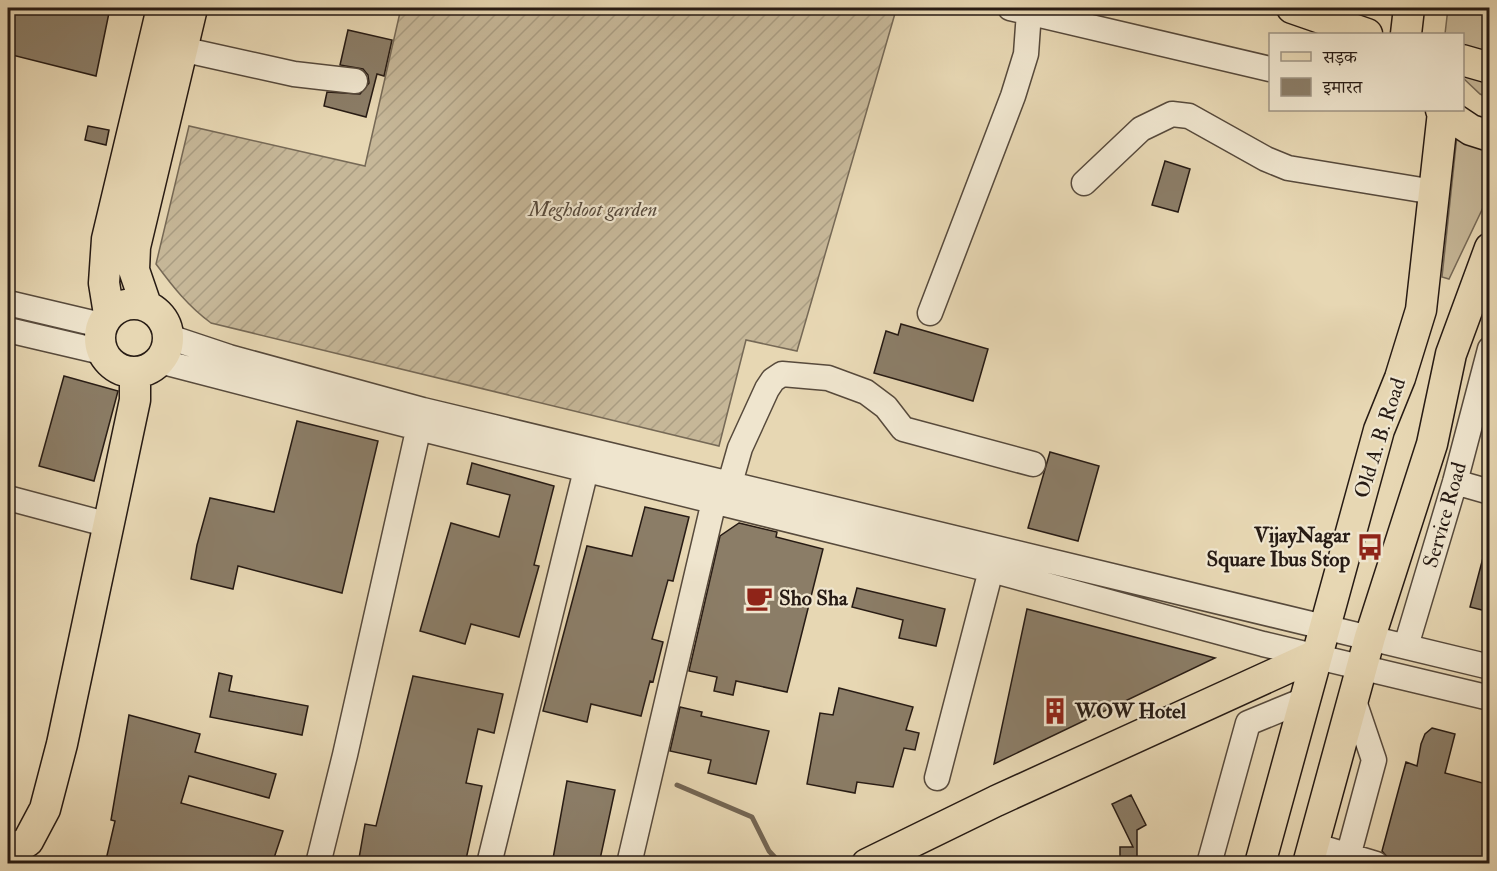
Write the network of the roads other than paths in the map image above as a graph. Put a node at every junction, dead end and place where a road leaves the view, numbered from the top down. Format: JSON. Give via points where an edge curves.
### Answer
{"nodes":[{"id":1,"x":162,"y":8,"type":"edge"},
{"id":2,"x":192,"y":8,"type":"edge"},
{"id":3,"x":1292,"y":8,"type":"edge"},
{"id":4,"x":1409,"y":8,"type":"edge"},
{"id":5,"x":1019,"y":10,"type":"edge"},
{"id":6,"x":1364,"y":33,"type":"edge"},
{"id":7,"x":1406,"y":33,"type":"edge"},
{"id":8,"x":181,"y":49,"type":"junction"},
{"id":9,"x":1464,"y":61,"type":"edge"},
{"id":10,"x":1490,"y":68,"type":"edge"},
{"id":11,"x":1269,"y":69,"type":"edge"},
{"id":12,"x":355,"y":81,"type":"dead end"},
{"id":13,"x":1442,"y":111,"type":"edge"},
{"id":14,"x":1490,"y":136,"type":"edge"},
{"id":15,"x":1084,"y":183,"type":"dead end"},
{"id":16,"x":1434,"y":192,"type":"junction"},
{"id":17,"x":1490,"y":248,"type":"edge"},
{"id":18,"x":8,"y":303,"type":"edge"},
{"id":19,"x":146,"y":305,"type":"junction"},
{"id":20,"x":930,"y":313,"type":"dead end"},
{"id":21,"x":8,"y":330,"type":"edge"},
{"id":22,"x":104,"y":330,"type":"junction"},
{"id":23,"x":1490,"y":350,"type":"edge"},
{"id":24,"x":154,"y":357,"type":"junction"},
{"id":25,"x":428,"y":421,"type":"junction"},
{"id":26,"x":1034,"y":464,"type":"dead end"},
{"id":27,"x":586,"y":470,"type":"junction"},
{"id":28,"x":1455,"y":482,"type":"junction"},
{"id":29,"x":730,"y":483,"type":"junction"},
{"id":30,"x":1490,"y":492,"type":"edge"},
{"id":31,"x":8,"y":498,"type":"edge"},
{"id":32,"x":714,"y":501,"type":"junction"},
{"id":33,"x":109,"y":525,"type":"junction"},
{"id":34,"x":991,"y":570,"type":"junction"},
{"id":35,"x":1325,"y":626,"type":"junction"},
{"id":36,"x":1370,"y":637,"type":"junction"},
{"id":37,"x":1406,"y":646,"type":"junction"},
{"id":38,"x":1316,"y":655,"type":"junction"},
{"id":39,"x":1490,"y":667,"type":"edge"},
{"id":40,"x":1362,"y":668,"type":"junction"},
{"id":41,"x":1490,"y":698,"type":"edge"},
{"id":42,"x":1353,"y":699,"type":"junction"},
{"id":43,"x":1304,"y":700,"type":"junction"},
{"id":44,"x":937,"y":778,"type":"dead end"},
{"id":45,"x":8,"y":854,"type":"edge"},
{"id":46,"x":1311,"y":854,"type":"edge"},
{"id":47,"x":1347,"y":860,"type":"edge"},
{"id":48,"x":318,"y":864,"type":"edge"},
{"id":49,"x":334,"y":864,"type":"edge"},
{"id":50,"x":489,"y":864,"type":"edge"},
{"id":51,"x":629,"y":864,"type":"edge"},
{"id":52,"x":867,"y":864,"type":"edge"},
{"id":53,"x":1209,"y":864,"type":"edge"},
{"id":54,"x":1260,"y":864,"type":"edge"},
{"id":55,"x":1376,"y":864,"type":"edge"}],
"edges":[{"from":1,"to":22,"type":"main road","via":[[107,239]]},
{"from":2,"to":8,"type":"main road"},
{"from":3,"to":6,"type":"main road"},
{"from":4,"to":7,"type":"main road"},
{"from":5,"to":11,"type":"street"},
{"from":5,"to":20,"type":"street","via":[[1026,54]]},
{"from":8,"to":12,"type":"street","via":[[301,75]]},
{"from":8,"to":19,"type":"main road","via":[[135,247],[134,270]]},
{"from":9,"to":10,"type":"main road"},
{"from":13,"to":14,"type":"main road","via":[[1471,130]]},
{"from":13,"to":16,"type":"main road","name":"Old A. B. Road"},
{"from":15,"to":16,"type":"street","via":[[1141,129],[1172,114],[1189,116],[1288,168]]},
{"from":16,"to":35,"type":"main road","name":"Old A. B. Road","via":[[1421,310],[1400,378],[1378,430]]},
{"from":17,"to":36,"type":"main road","via":[[1451,354],[1432,444]]},
{"from":18,"to":22,"type":"street"},
{"from":19,"to":22,"type":"main road","via":[[126,304]]},
{"from":19,"to":24,"type":"main road","via":[[162,318]]},
{"from":21,"to":22,"type":"street"},
{"from":22,"to":24,"type":"main road","via":[[116,367]]},
{"from":23,"to":28,"type":"street","name":"Service Road"},
{"from":24,"to":25,"type":"street"},
{"from":24,"to":33,"type":"main road","via":[[135,400]]},
{"from":25,"to":27,"type":"street"},
{"from":25,"to":29,"type":"street"},
{"from":25,"to":48,"type":"street"},
{"from":25,"to":49,"type":"street"},
{"from":26,"to":29,"type":"street","via":[[903,429],[886,407],[866,392],[828,378],[783,374],[766,389],[740,448]]},
{"from":27,"to":32,"type":"street"},
{"from":27,"to":50,"type":"street"},
{"from":28,"to":30,"type":"street"},
{"from":28,"to":37,"type":"street","name":"Service Road"},
{"from":29,"to":35,"type":"street"},
{"from":31,"to":33,"type":"street"},
{"from":32,"to":34,"type":"street"},
{"from":32,"to":51,"type":"street"},
{"from":33,"to":45,"type":"main road","via":[[45,809],[28,841]]},
{"from":34,"to":38,"type":"street"},
{"from":34,"to":44,"type":"street"},
{"from":35,"to":36,"type":"street"},
{"from":35,"to":38,"type":"main road","name":"Old A. B. Road"},
{"from":36,"to":37,"type":"street"},
{"from":36,"to":40,"type":"main road"},
{"from":37,"to":39,"type":"street"},
{"from":38,"to":40,"type":"street"},
{"from":38,"to":43,"type":"main road","name":"Old A. B. Road"},
{"from":38,"to":52,"type":"main road"},
{"from":40,"to":41,"type":"street"},
{"from":40,"to":42,"type":"main road"},
{"from":42,"to":46,"type":"main road"},
{"from":42,"to":47,"type":"street","via":[[1374,760]]},
{"from":43,"to":53,"type":"street","via":[[1248,723]]},
{"from":43,"to":54,"type":"main road","name":"Old A. B. Road"},
{"from":46,"to":47,"type":"street"},
{"from":47,"to":55,"type":"street"}]}
